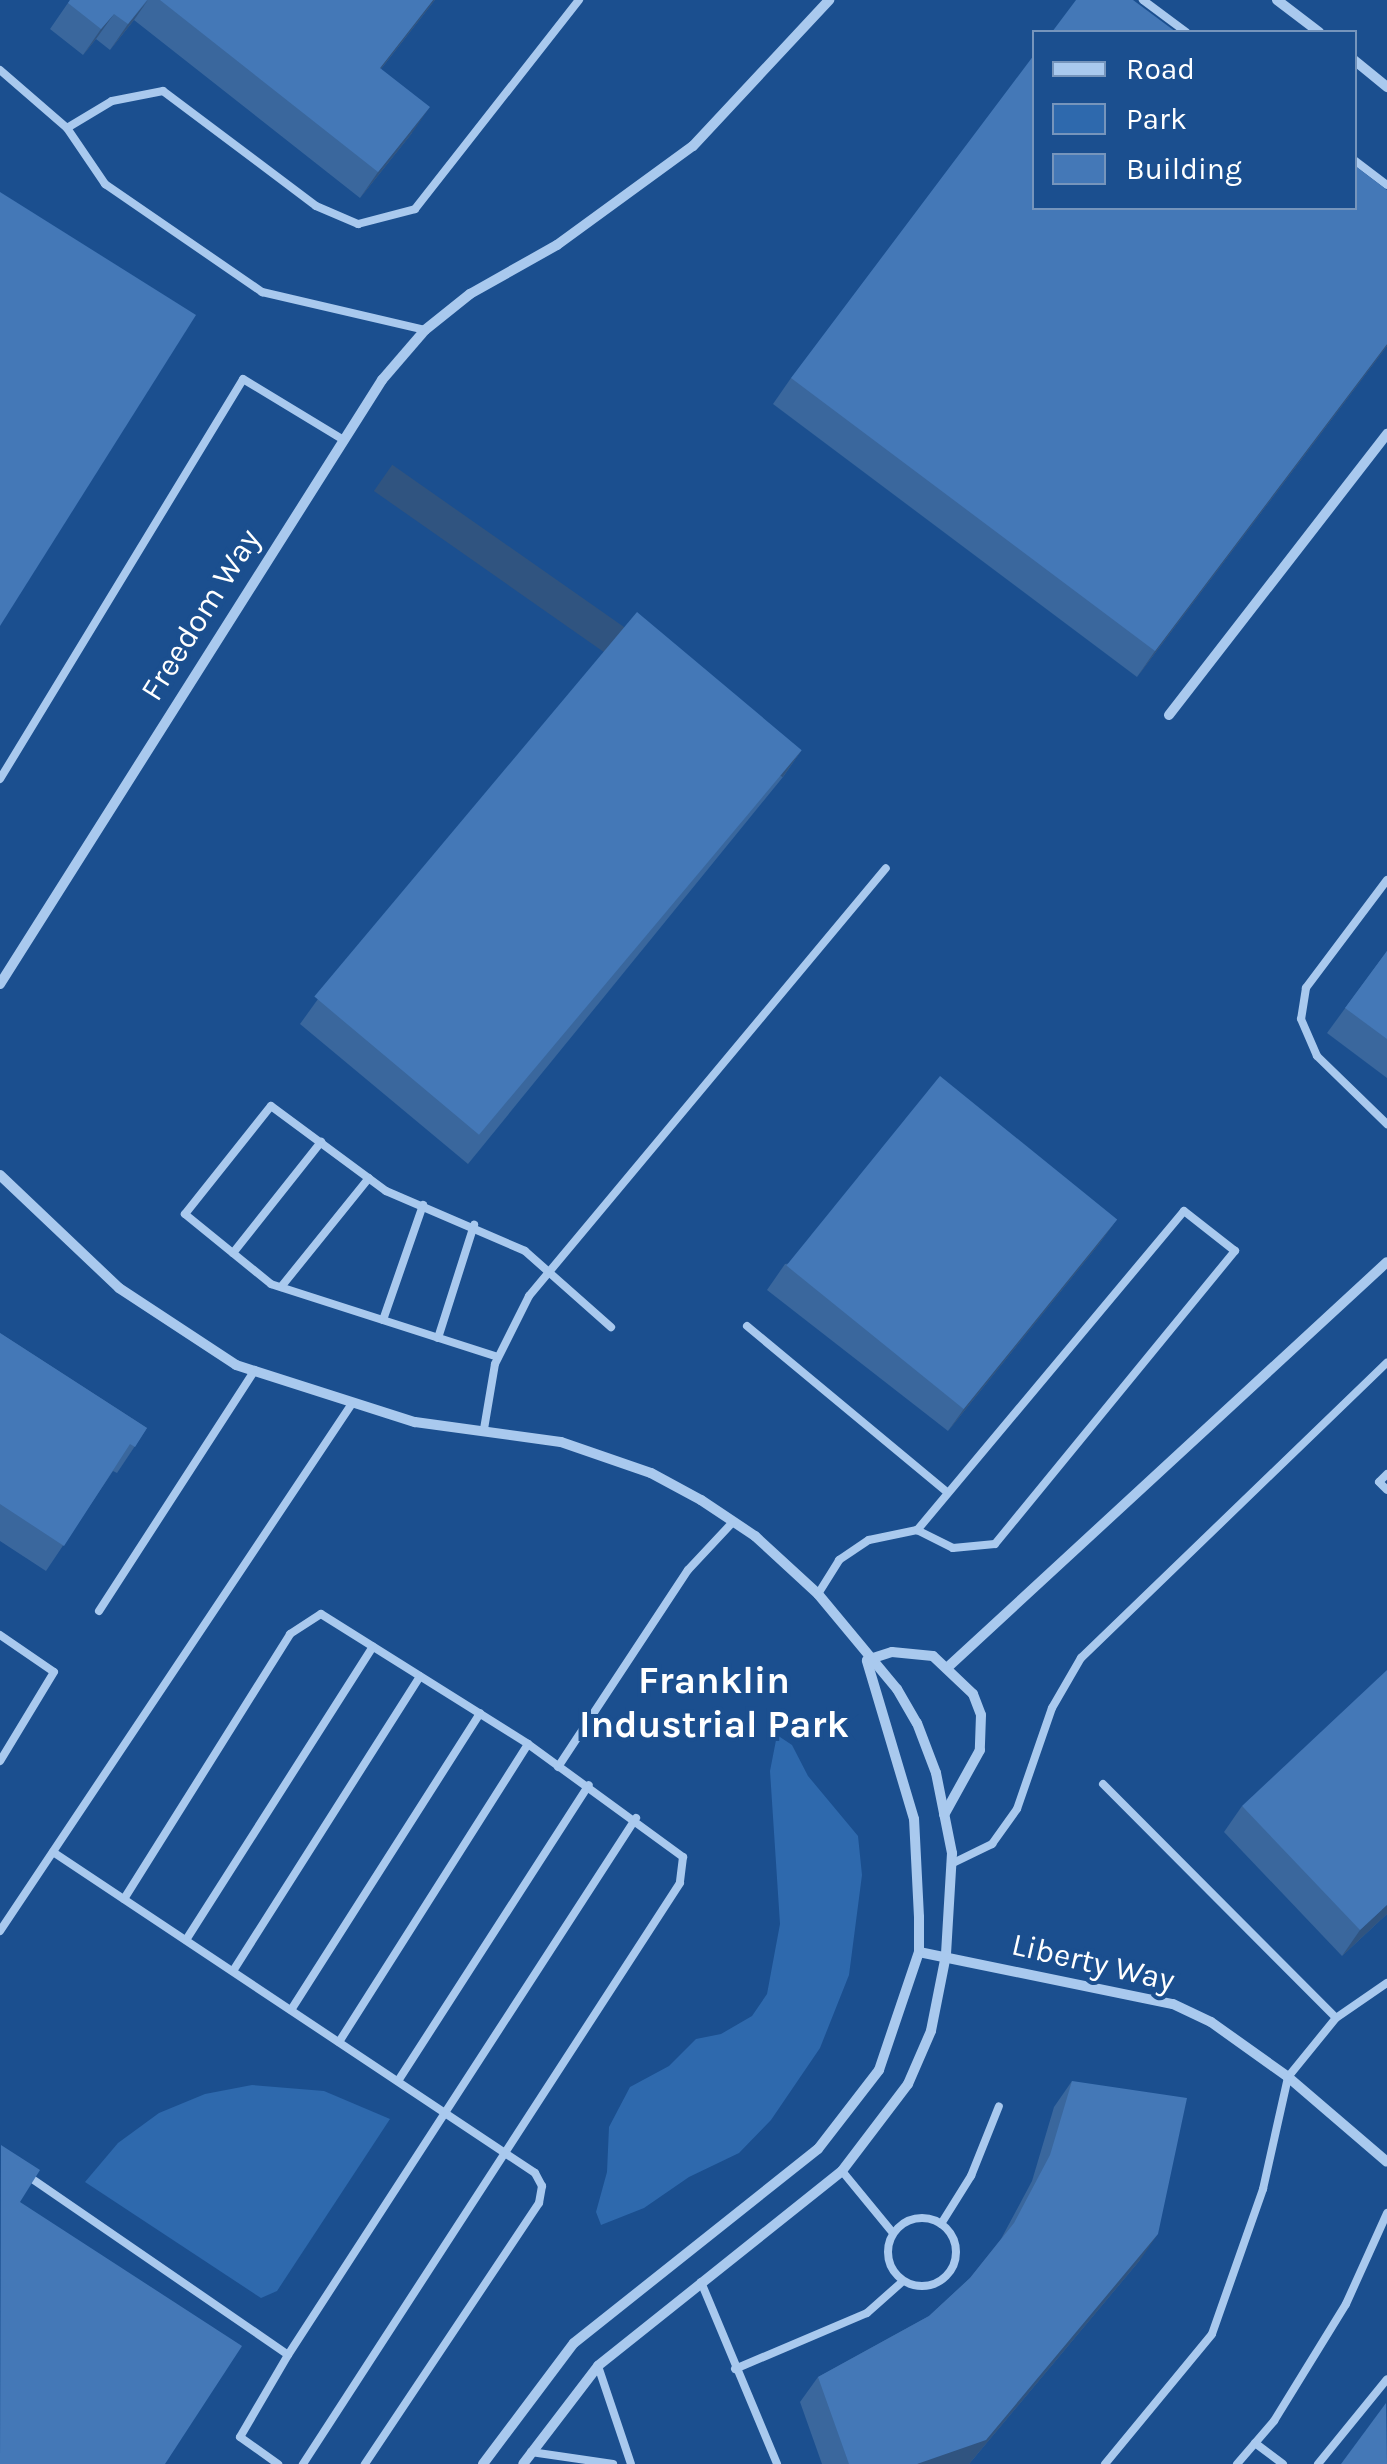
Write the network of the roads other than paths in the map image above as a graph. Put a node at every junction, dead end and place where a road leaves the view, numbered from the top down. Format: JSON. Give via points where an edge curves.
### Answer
{"nodes":[{"id":1,"x":579,"y":0,"type":"edge"},
{"id":2,"x":828,"y":0,"type":"edge"},
{"id":3,"x":1143,"y":0,"type":"edge"},
{"id":4,"x":1278,"y":0,"type":"edge"},
{"id":5,"x":1183,"y":30,"type":"edge"},
{"id":6,"x":1316,"y":30,"type":"edge"},
{"id":7,"x":1357,"y":62,"type":"edge"},
{"id":8,"x":0,"y":70,"type":"edge"},
{"id":9,"x":1387,"y":87,"type":"edge"},
{"id":10,"x":67,"y":128,"type":"junction"},
{"id":11,"x":1357,"y":162,"type":"edge"},
{"id":12,"x":1387,"y":184,"type":"edge"},
{"id":13,"x":425,"y":330,"type":"junction"},
{"id":14,"x":1387,"y":434,"type":"edge"},
{"id":15,"x":342,"y":439,"type":"junction"},
{"id":16,"x":1168,"y":716,"type":"dead end"},
{"id":17,"x":0,"y":779,"type":"edge"},
{"id":18,"x":886,"y":868,"type":"dead end"},
{"id":19,"x":1387,"y":880,"type":"edge"},
{"id":20,"x":0,"y":984,"type":"edge"},
{"id":21,"x":1387,"y":1124,"type":"edge"},
{"id":22,"x":321,"y":1142,"type":"junction"},
{"id":23,"x":0,"y":1175,"type":"edge"},
{"id":24,"x":369,"y":1178,"type":"junction"},
{"id":25,"x":423,"y":1205,"type":"junction"},
{"id":26,"x":474,"y":1225,"type":"junction"},
{"id":27,"x":233,"y":1253,"type":"junction"},
{"id":28,"x":1387,"y":1262,"type":"edge"},
{"id":29,"x":550,"y":1271,"type":"junction"},
{"id":30,"x":281,"y":1287,"type":"junction"},
{"id":31,"x":383,"y":1320,"type":"junction"},
{"id":32,"x":747,"y":1326,"type":"dead end"},
{"id":33,"x":611,"y":1327,"type":"dead end"},
{"id":34,"x":438,"y":1338,"type":"junction"},
{"id":35,"x":498,"y":1357,"type":"junction"},
{"id":36,"x":1387,"y":1363,"type":"edge"},
{"id":37,"x":255,"y":1370,"type":"junction"},
{"id":38,"x":351,"y":1405,"type":"junction"},
{"id":39,"x":484,"y":1429,"type":"junction"},
{"id":40,"x":1387,"y":1474,"type":"edge"},
{"id":41,"x":1387,"y":1490,"type":"edge"},
{"id":42,"x":948,"y":1493,"type":"junction"},
{"id":43,"x":732,"y":1523,"type":"junction"},
{"id":44,"x":917,"y":1530,"type":"junction"},
{"id":45,"x":818,"y":1594,"type":"junction"},
{"id":46,"x":100,"y":1610,"type":"dead end"},
{"id":47,"x":0,"y":1634,"type":"edge"},
{"id":48,"x":372,"y":1646,"type":"junction"},
{"id":49,"x":866,"y":1660,"type":"junction"},
{"id":50,"x":948,"y":1667,"type":"junction"},
{"id":51,"x":420,"y":1676,"type":"junction"},
{"id":52,"x":480,"y":1714,"type":"junction"},
{"id":53,"x":528,"y":1744,"type":"junction"},
{"id":54,"x":0,"y":1760,"type":"edge"},
{"id":55,"x":558,"y":1767,"type":"junction"},
{"id":56,"x":1103,"y":1784,"type":"dead end"},
{"id":57,"x":589,"y":1785,"type":"junction"},
{"id":58,"x":944,"y":1815,"type":"junction"},
{"id":59,"x":636,"y":1818,"type":"junction"},
{"id":60,"x":53,"y":1852,"type":"junction"},
{"id":61,"x":952,"y":1864,"type":"junction"},
{"id":62,"x":124,"y":1899,"type":"junction"},
{"id":63,"x":0,"y":1931,"type":"edge"},
{"id":64,"x":186,"y":1940,"type":"junction"},
{"id":65,"x":918,"y":1952,"type":"junction"},
{"id":66,"x":946,"y":1955,"type":"junction"},
{"id":67,"x":233,"y":1971,"type":"junction"},
{"id":68,"x":1387,"y":1984,"type":"edge"},
{"id":69,"x":291,"y":2010,"type":"junction"},
{"id":70,"x":1336,"y":2018,"type":"junction"},
{"id":71,"x":339,"y":2042,"type":"junction"},
{"id":72,"x":1288,"y":2078,"type":"junction"},
{"id":73,"x":398,"y":2081,"type":"junction"},
{"id":74,"x":999,"y":2106,"type":"dead end"},
{"id":75,"x":445,"y":2113,"type":"junction"},
{"id":76,"x":505,"y":2153,"type":"junction"},
{"id":77,"x":1387,"y":2162,"type":"edge"},
{"id":78,"x":16,"y":2168,"type":"edge"},
{"id":79,"x":842,"y":2171,"type":"junction"},
{"id":80,"x":1387,"y":2213,"type":"edge"},
{"id":81,"x":941,"y":2224,"type":"junction"},
{"id":82,"x":893,"y":2233,"type":"junction"},
{"id":83,"x":902,"y":2281,"type":"junction"},
{"id":84,"x":700,"y":2282,"type":"junction"},
{"id":85,"x":288,"y":2355,"type":"junction"},
{"id":86,"x":598,"y":2366,"type":"junction"},
{"id":87,"x":735,"y":2369,"type":"junction"},
{"id":88,"x":1387,"y":2380,"type":"edge"},
{"id":89,"x":1370,"y":2401,"type":"junction"},
{"id":90,"x":1378,"y":2408,"type":"edge"},
{"id":91,"x":1255,"y":2443,"type":"junction"},
{"id":92,"x":531,"y":2452,"type":"junction"},
{"id":93,"x":278,"y":2464,"type":"edge"},
{"id":94,"x":303,"y":2464,"type":"edge"},
{"id":95,"x":365,"y":2464,"type":"edge"},
{"id":96,"x":483,"y":2464,"type":"edge"},
{"id":97,"x":522,"y":2464,"type":"edge"},
{"id":98,"x":613,"y":2464,"type":"edge"},
{"id":99,"x":632,"y":2464,"type":"edge"},
{"id":100,"x":776,"y":2464,"type":"edge"},
{"id":101,"x":1105,"y":2464,"type":"edge"},
{"id":102,"x":1237,"y":2464,"type":"edge"},
{"id":103,"x":1283,"y":2464,"type":"edge"},
{"id":104,"x":1318,"y":2464,"type":"edge"}],
"edges":[{"from":1,"to":10,"type":"lane","via":[[415,210],[358,224],[316,206],[162,91],[112,101]]},
{"from":2,"to":13,"type":"street","name":"Freedom Way","via":[[680,157]]},
{"from":3,"to":5,"type":"lane"},
{"from":4,"to":6,"type":"street"},
{"from":7,"to":9,"type":"street"},
{"from":8,"to":10,"type":"lane"},
{"from":10,"to":13,"type":"lane","via":[[105,184],[262,292]]},
{"from":11,"to":12,"type":"lane"},
{"from":13,"to":15,"type":"street","name":"Freedom Way"},
{"from":14,"to":16,"type":"street"},
{"from":15,"to":17,"type":"lane","via":[[243,379]]},
{"from":15,"to":20,"type":"street","name":"Freedom Way"},
{"from":18,"to":29,"type":"lane"},
{"from":19,"to":21,"type":"lane","via":[[1306,988],[1301,1019],[1317,1056]]},
{"from":22,"to":24,"type":"lane"},
{"from":22,"to":27,"type":"lane"},
{"from":22,"to":27,"type":"lane","via":[[271,1106],[185,1214]]},
{"from":23,"to":37,"type":"street","via":[[119,1288],[188,1338]]},
{"from":24,"to":25,"type":"lane"},
{"from":24,"to":30,"type":"lane"},
{"from":25,"to":26,"type":"lane"},
{"from":25,"to":31,"type":"lane"},
{"from":26,"to":29,"type":"lane"},
{"from":26,"to":34,"type":"lane"},
{"from":27,"to":30,"type":"lane"},
{"from":28,"to":50,"type":"street"},
{"from":29,"to":33,"type":"lane"},
{"from":29,"to":35,"type":"lane","via":[[529,1296]]},
{"from":30,"to":31,"type":"lane"},
{"from":31,"to":34,"type":"lane"},
{"from":32,"to":42,"type":"lane"},
{"from":34,"to":35,"type":"lane"},
{"from":35,"to":39,"type":"lane"},
{"from":36,"to":61,"type":"lane","via":[[1081,1658],[1052,1708],[1017,1809],[992,1844]]},
{"from":37,"to":38,"type":"street"},
{"from":37,"to":46,"type":"lane"},
{"from":38,"to":39,"type":"street","via":[[415,1422]]},
{"from":38,"to":60,"type":"lane"},
{"from":39,"to":43,"type":"street","via":[[561,1442],[650,1472]]},
{"from":40,"to":41,"type":"lane","via":[[1379,1482]]},
{"from":42,"to":44,"type":"lane"},
{"from":42,"to":44,"type":"lane","via":[[1184,1211],[1235,1252],[995,1544],[953,1548]]},
{"from":43,"to":45,"type":"street"},
{"from":43,"to":55,"type":"lane","via":[[688,1570]]},
{"from":44,"to":45,"type":"lane","via":[[869,1540],[839,1560]]},
{"from":45,"to":49,"type":"street"},
{"from":47,"to":54,"type":"lane","via":[[54,1672]]},
{"from":48,"to":51,"type":"lane"},
{"from":48,"to":62,"type":"lane","via":[[321,1614],[302,1620]]},
{"from":48,"to":64,"type":"lane"},
{"from":49,"to":50,"type":"street","via":[[914,1651]]},
{"from":49,"to":58,"type":"street","via":[[897,1689],[916,1724]]},
{"from":49,"to":65,"type":"street","via":[[914,1819]]},
{"from":50,"to":58,"type":"street","via":[[973,1694],[982,1734],[976,1765]]},
{"from":51,"to":52,"type":"lane"},
{"from":51,"to":67,"type":"lane"},
{"from":52,"to":53,"type":"lane"},
{"from":52,"to":69,"type":"lane"},
{"from":53,"to":55,"type":"lane"},
{"from":53,"to":71,"type":"lane"},
{"from":55,"to":57,"type":"lane"},
{"from":56,"to":70,"type":"lane"},
{"from":57,"to":59,"type":"lane"},
{"from":57,"to":73,"type":"lane"},
{"from":58,"to":61,"type":"street"},
{"from":59,"to":75,"type":"lane"},
{"from":59,"to":76,"type":"lane","via":[[667,1839],[686,1867]]},
{"from":60,"to":62,"type":"lane"},
{"from":60,"to":63,"type":"lane"},
{"from":61,"to":66,"type":"street"},
{"from":62,"to":64,"type":"lane"},
{"from":64,"to":67,"type":"lane"},
{"from":65,"to":66,"type":"street","name":"Liberty Way"},
{"from":65,"to":96,"type":"street","via":[[879,2070],[818,2149],[574,2343]]},
{"from":66,"to":72,"type":"street","name":"Liberty Way","via":[[1172,2004]]},
{"from":66,"to":79,"type":"street","via":[[931,2032],[908,2084]]},
{"from":67,"to":69,"type":"lane"},
{"from":68,"to":70,"type":"lane"},
{"from":69,"to":71,"type":"lane"},
{"from":70,"to":72,"type":"lane"},
{"from":71,"to":73,"type":"lane"},
{"from":72,"to":77,"type":"street","name":"Liberty Way"},
{"from":72,"to":101,"type":"lane","via":[[1263,2188],[1212,2334]]},
{"from":73,"to":75,"type":"lane"},
{"from":74,"to":81,"type":"lane","via":[[972,2176]]},
{"from":75,"to":76,"type":"lane"},
{"from":75,"to":85,"type":"lane"},
{"from":76,"to":94,"type":"lane"},
{"from":76,"to":95,"type":"lane","via":[[535,2172],[542,2186],[538,2203]]},
{"from":78,"to":85,"type":"lane"},
{"from":79,"to":82,"type":"lane"},
{"from":79,"to":84,"type":"street"},
{"from":80,"to":91,"type":"lane","via":[[1346,2304]]},
{"from":81,"to":82,"type":"lane","via":[[910,2220]]},
{"from":81,"to":83,"type":"lane","via":[[956,2251],[950,2271],[934,2284]]},
{"from":82,"to":83,"type":"lane","via":[[887,2254]]},
{"from":83,"to":87,"type":"lane","via":[[867,2314]]},
{"from":84,"to":86,"type":"street"},
{"from":84,"to":87,"type":"lane"},
{"from":85,"to":93,"type":"lane","via":[[240,2437]]},
{"from":86,"to":92,"type":"street"},
{"from":86,"to":99,"type":"lane"},
{"from":87,"to":100,"type":"lane"},
{"from":88,"to":89,"type":"lane"},
{"from":89,"to":90,"type":"lane"},
{"from":89,"to":104,"type":"lane"},
{"from":91,"to":102,"type":"lane"},
{"from":91,"to":103,"type":"lane"},
{"from":92,"to":97,"type":"street"},
{"from":92,"to":98,"type":"lane"}]}
